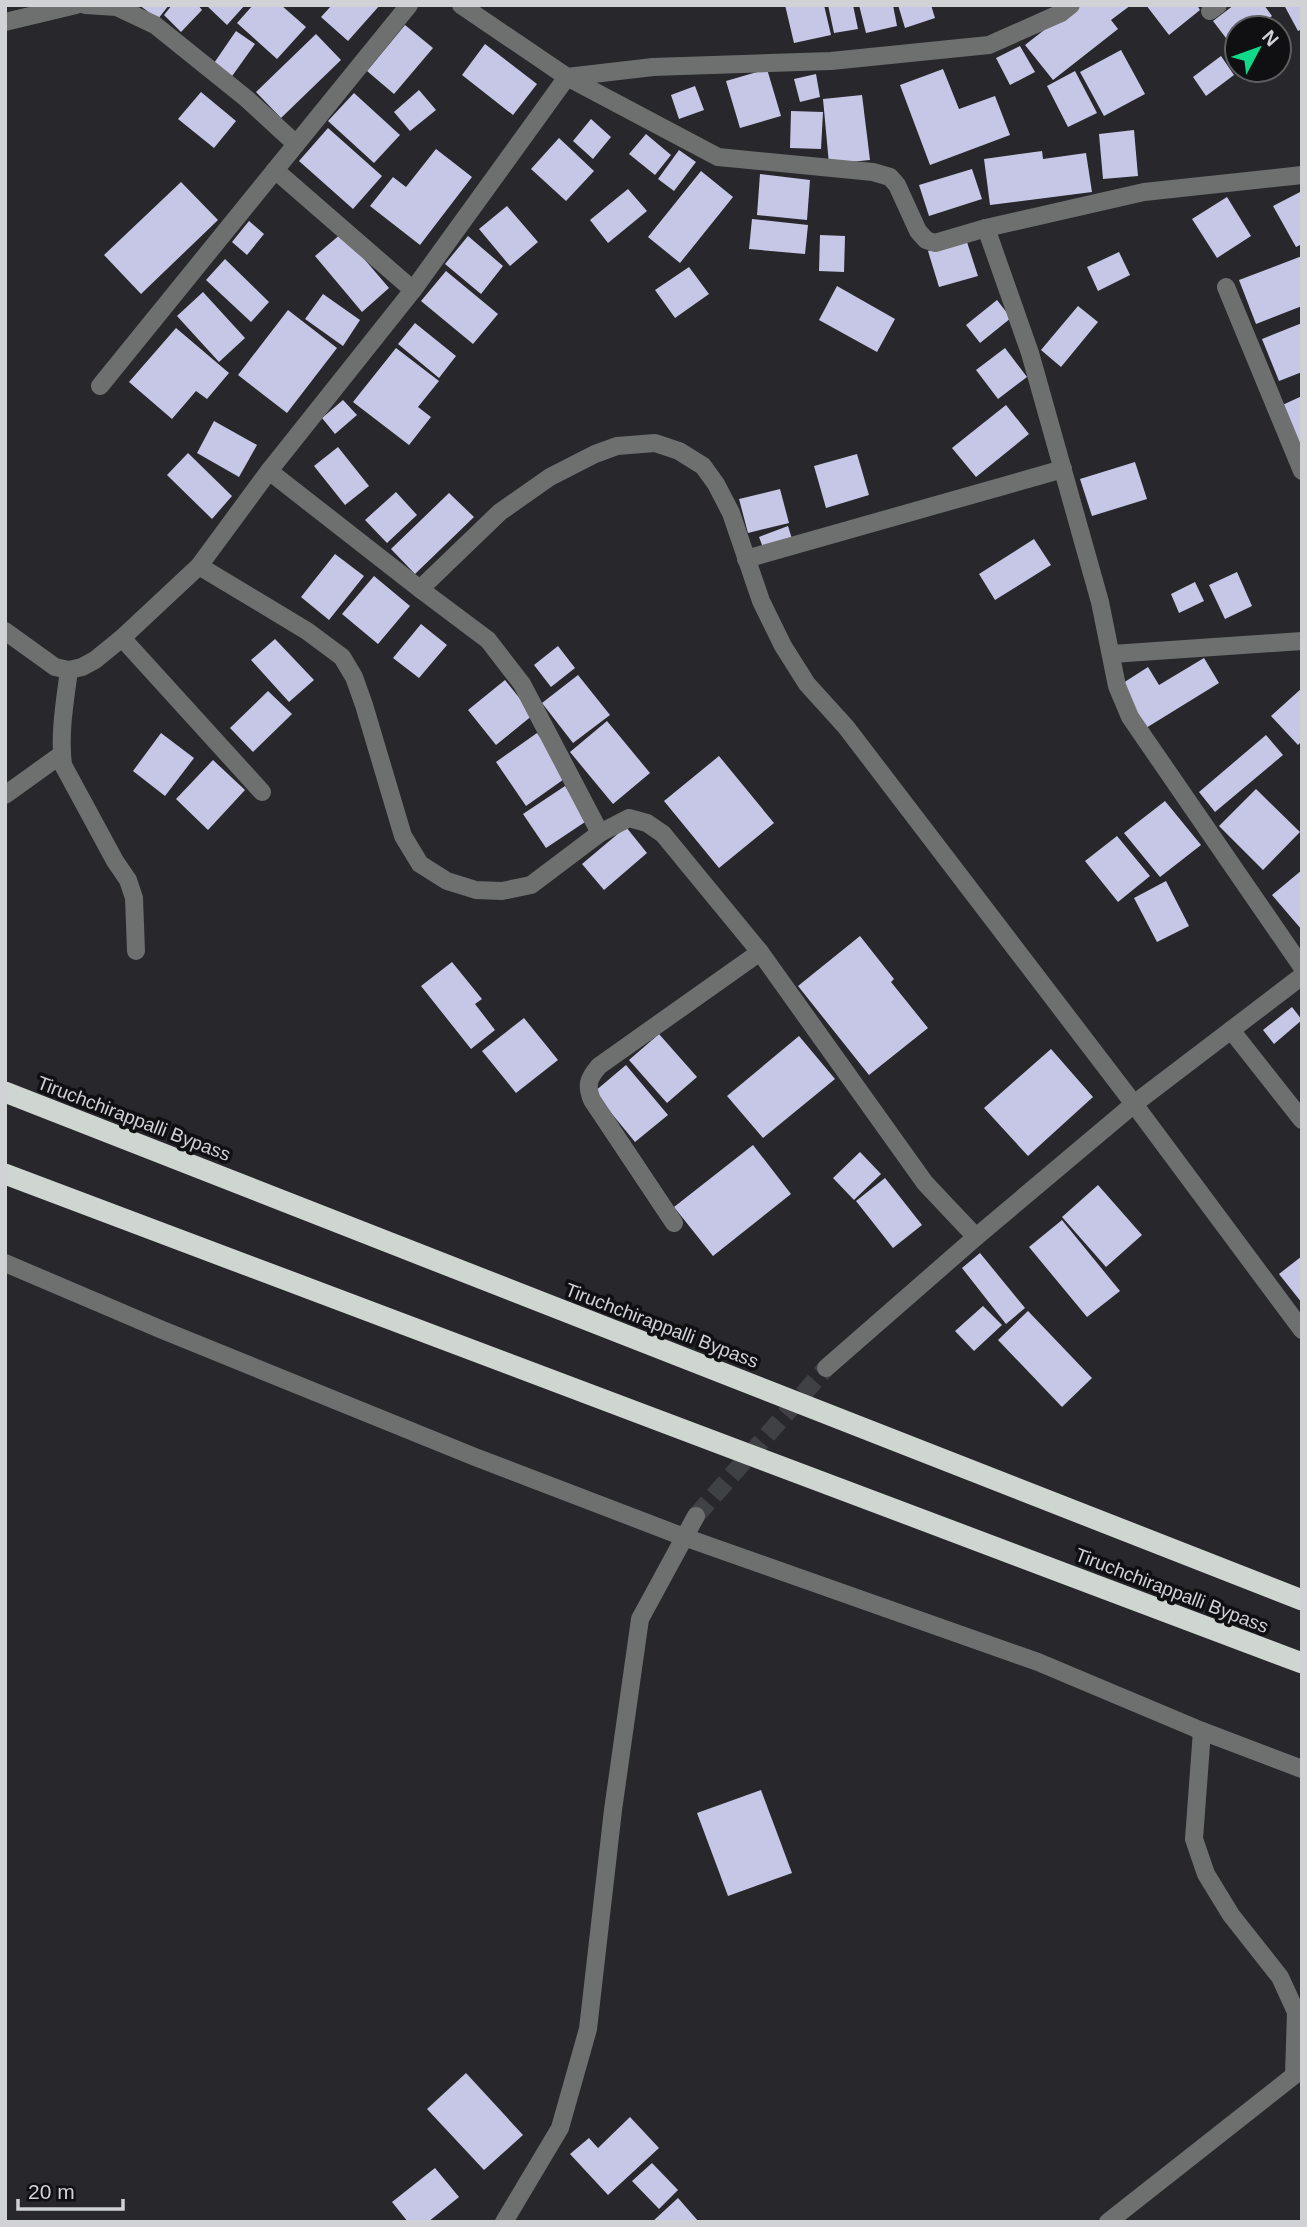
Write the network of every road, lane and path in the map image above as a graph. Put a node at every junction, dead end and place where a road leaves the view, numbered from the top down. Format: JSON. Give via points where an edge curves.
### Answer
{"nodes":[{"id":1,"x":76,"y":5,"type":"edge"},
{"id":2,"x":85,"y":5,"type":"edge"},
{"id":3,"x":409,"y":5,"type":"edge"},
{"id":4,"x":461,"y":5,"type":"edge"},
{"id":5,"x":1071,"y":5,"type":"edge"},
{"id":6,"x":117,"y":6,"type":"edge"},
{"id":7,"x":5,"y":22,"type":"edge"},
{"id":8,"x":567,"y":77,"type":"junction"},
{"id":9,"x":296,"y":145,"type":"junction"},
{"id":10,"x":275,"y":170,"type":"junction"},
{"id":11,"x":1302,"y":175,"type":"edge"},
{"id":12,"x":986,"y":228,"type":"junction"},
{"id":13,"x":1226,"y":287,"type":"dead end"},
{"id":14,"x":412,"y":290,"type":"junction"},
{"id":15,"x":100,"y":386,"type":"dead end"},
{"id":16,"x":1063,"y":469,"type":"junction"},
{"id":17,"x":269,"y":471,"type":"junction"},
{"id":18,"x":1302,"y":471,"type":"edge"},
{"id":19,"x":746,"y":559,"type":"junction"},
{"id":20,"x":199,"y":566,"type":"junction"},
{"id":21,"x":419,"y":589,"type":"junction"},
{"id":22,"x":5,"y":631,"type":"edge"},
{"id":23,"x":122,"y":638,"type":"junction"},
{"id":24,"x":1302,"y":641,"type":"edge"},
{"id":25,"x":1112,"y":654,"type":"junction"},
{"id":26,"x":69,"y":670,"type":"junction"},
{"id":27,"x":62,"y":754,"type":"junction"},
{"id":28,"x":262,"y":792,"type":"dead end"},
{"id":29,"x":5,"y":795,"type":"edge"},
{"id":30,"x":600,"y":833,"type":"junction"},
{"id":31,"x":136,"y":951,"type":"dead end"},
{"id":32,"x":760,"y":952,"type":"junction"},
{"id":33,"x":1302,"y":967,"type":"edge"},
{"id":34,"x":1302,"y":976,"type":"edge"},
{"id":35,"x":1231,"y":1030,"type":"junction"},
{"id":36,"x":5,"y":1092,"type":"edge"},
{"id":37,"x":1134,"y":1104,"type":"junction"},
{"id":38,"x":1302,"y":1119,"type":"edge"},
{"id":39,"x":5,"y":1174,"type":"edge"},
{"id":40,"x":674,"y":1223,"type":"dead end"},
{"id":41,"x":976,"y":1237,"type":"junction"},
{"id":42,"x":5,"y":1263,"type":"edge"},
{"id":43,"x":1302,"y":1330,"type":"edge"},
{"id":44,"x":826,"y":1368,"type":"tunnel mouth"},
{"id":45,"x":695,"y":1516,"type":"tunnel mouth"},
{"id":46,"x":684,"y":1538,"type":"junction"},
{"id":47,"x":1302,"y":1600,"type":"edge"},
{"id":48,"x":1302,"y":1663,"type":"edge"},
{"id":49,"x":1202,"y":1731,"type":"junction"},
{"id":50,"x":1302,"y":1769,"type":"edge"},
{"id":51,"x":1298,"y":2072,"type":"edge"},
{"id":52,"x":504,"y":2222,"type":"edge"},
{"id":53,"x":1108,"y":2222,"type":"edge"}],
"edges":[{"from":1,"to":7,"type":"street"},
{"from":2,"to":6,"type":"street"},
{"from":3,"to":9,"type":"street"},
{"from":4,"to":8,"type":"street"},
{"from":5,"to":8,"type":"street","via":[[989,45],[831,61],[653,67]]},
{"from":6,"to":9,"type":"street","via":[[155,25]]},
{"from":8,"to":12,"type":"street","via":[[718,157],[890,177],[926,240],[935,243]]},
{"from":8,"to":14,"type":"street"},
{"from":9,"to":10,"type":"street"},
{"from":10,"to":14,"type":"street"},
{"from":10,"to":15,"type":"street"},
{"from":11,"to":12,"type":"street","via":[[1144,192]]},
{"from":12,"to":16,"type":"street","via":[[1030,353]]},
{"from":13,"to":18,"type":"street"},
{"from":14,"to":17,"type":"street"},
{"from":16,"to":19,"type":"street"},
{"from":16,"to":25,"type":"street"},
{"from":17,"to":20,"type":"street"},
{"from":17,"to":21,"type":"street"},
{"from":19,"to":21,"type":"street","via":[[731,513],[703,466],[679,451],[641,443],[595,454],[550,477],[500,512]]},
{"from":19,"to":37,"type":"street","via":[[761,601],[807,684],[846,727]]},
{"from":20,"to":23,"type":"street"},
{"from":20,"to":30,"type":"street","via":[[342,657],[364,705],[403,836],[420,864],[447,881],[476,890],[502,891],[531,885]]},
{"from":21,"to":30,"type":"street","via":[[488,640],[522,684]]},
{"from":22,"to":26,"type":"street","via":[[55,667]]},
{"from":23,"to":26,"type":"street","via":[[95,660]]},
{"from":23,"to":28,"type":"street"},
{"from":24,"to":25,"type":"street"},
{"from":25,"to":33,"type":"street","via":[[1117,686],[1130,717]]},
{"from":26,"to":27,"type":"street"},
{"from":27,"to":29,"type":"street"},
{"from":27,"to":31,"type":"street","via":[[68,775],[128,880],[134,898]]},
{"from":30,"to":32,"type":"street","via":[[629,818],[663,834]]},
{"from":32,"to":40,"type":"street","via":[[599,1066],[589,1078],[592,1100]]},
{"from":32,"to":41,"type":"street","via":[[925,1183]]},
{"from":34,"to":35,"type":"street"},
{"from":35,"to":37,"type":"street"},
{"from":35,"to":38,"type":"street"},
{"from":36,"to":47,"type":"highway","name":"Tiruchchirappalli Bypass"},
{"from":37,"to":41,"type":"street"},
{"from":37,"to":43,"type":"street"},
{"from":39,"to":48,"type":"highway","name":"Tiruchchirappalli Bypass"},
{"from":41,"to":44,"type":"street"},
{"from":42,"to":46,"type":"street","via":[[330,1399]]},
{"from":45,"to":46,"type":"street"},
{"from":46,"to":49,"type":"street","via":[[1038,1662]]},
{"from":46,"to":52,"type":"street","via":[[640,1619],[588,2029],[560,2128]]},
{"from":49,"to":50,"type":"street"},
{"from":49,"to":51,"type":"street","via":[[1194,1839],[1206,1874],[1231,1915],[1280,1977],[1296,2012]]},
{"from":51,"to":53,"type":"street"}]}
